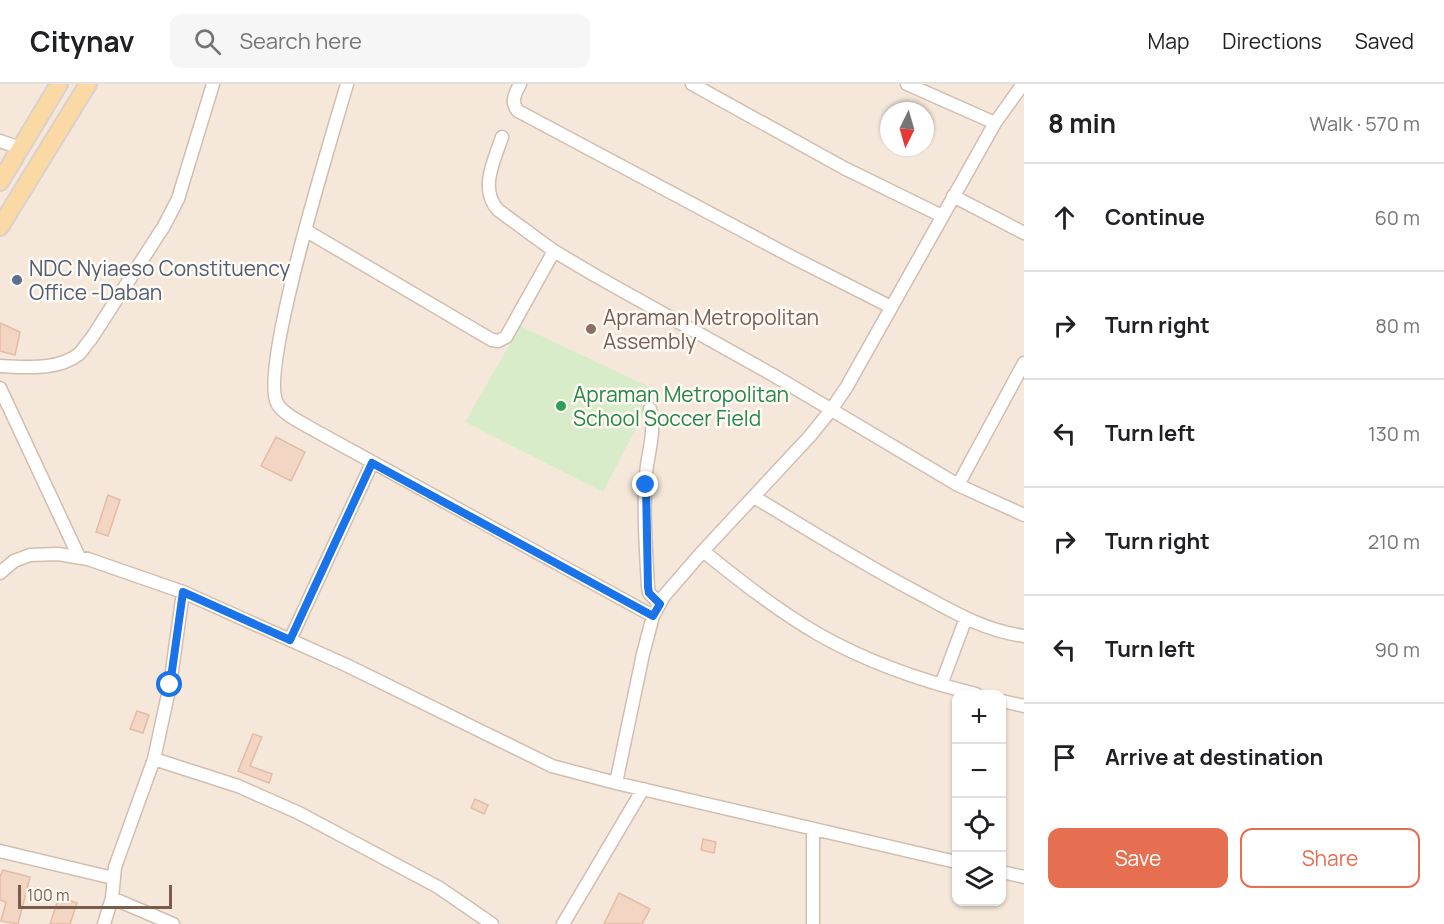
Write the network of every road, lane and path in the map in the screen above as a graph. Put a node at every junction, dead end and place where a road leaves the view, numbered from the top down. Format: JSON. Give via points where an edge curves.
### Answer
{"nodes":[{"id":1,"x":59,"y":84,"type":"edge"},
{"id":2,"x":87,"y":84,"type":"edge"},
{"id":3,"x":213,"y":84,"type":"edge"},
{"id":4,"x":347,"y":84,"type":"edge"},
{"id":5,"x":520,"y":84,"type":"edge"},
{"id":6,"x":692,"y":84,"type":"edge"},
{"id":7,"x":907,"y":84,"type":"edge"},
{"id":8,"x":1023,"y":84,"type":"edge"},
{"id":9,"x":709,"y":88,"type":"edge"},
{"id":10,"x":995,"y":123,"type":"junction"},
{"id":11,"x":502,"y":138,"type":"dead end"},
{"id":12,"x":0,"y":141,"type":"edge"},
{"id":13,"x":20,"y":148,"type":"junction"},
{"id":14,"x":40,"y":161,"type":"junction"},
{"id":15,"x":0,"y":182,"type":"edge"},
{"id":16,"x":953,"y":196,"type":"junction"},
{"id":17,"x":942,"y":216,"type":"junction"},
{"id":18,"x":0,"y":227,"type":"edge"},
{"id":19,"x":305,"y":230,"type":"junction"},
{"id":20,"x":1024,"y":233,"type":"edge"},
{"id":21,"x":554,"y":251,"type":"junction"},
{"id":22,"x":891,"y":307,"type":"junction"},
{"id":23,"x":1024,"y":363,"type":"edge"},
{"id":24,"x":0,"y":366,"type":"edge"},
{"id":25,"x":0,"y":388,"type":"edge"},
{"id":26,"x":650,"y":409,"type":"dead end"},
{"id":27,"x":831,"y":410,"type":"junction"},
{"id":28,"x":372,"y":463,"type":"junction"},
{"id":29,"x":958,"y":485,"type":"junction"},
{"id":30,"x":754,"y":496,"type":"junction"},
{"id":31,"x":1024,"y":515,"type":"edge"},
{"id":32,"x":703,"y":551,"type":"junction"},
{"id":33,"x":79,"y":557,"type":"junction"},
{"id":34,"x":0,"y":573,"type":"edge"},
{"id":35,"x":183,"y":592,"type":"junction"},
{"id":36,"x":660,"y":604,"type":"junction"},
{"id":37,"x":653,"y":616,"type":"junction"},
{"id":38,"x":966,"y":618,"type":"junction"},
{"id":39,"x":1024,"y":636,"type":"edge"},
{"id":40,"x":290,"y":640,"type":"junction"},
{"id":41,"x":941,"y":685,"type":"junction"},
{"id":42,"x":960,"y":690,"type":"edge"},
{"id":43,"x":1006,"y":702,"type":"edge"},
{"id":44,"x":1024,"y":706,"type":"edge"},
{"id":45,"x":154,"y":759,"type":"junction"},
{"id":46,"x":616,"y":783,"type":"junction"},
{"id":47,"x":643,"y":789,"type":"junction"},
{"id":48,"x":813,"y":829,"type":"junction"},
{"id":49,"x":0,"y":851,"type":"edge"},
{"id":50,"x":952,"y":861,"type":"edge"},
{"id":51,"x":1006,"y":873,"type":"edge"},
{"id":52,"x":1024,"y":877,"type":"edge"},
{"id":53,"x":113,"y":878,"type":"junction"},
{"id":54,"x":112,"y":898,"type":"junction"},
{"id":55,"x":104,"y":924,"type":"edge"},
{"id":56,"x":173,"y":924,"type":"edge"},
{"id":57,"x":492,"y":924,"type":"edge"},
{"id":58,"x":563,"y":924,"type":"edge"},
{"id":59,"x":813,"y":924,"type":"edge"}],
"edges":[{"from":1,"to":13,"type":"main road"},
{"from":2,"to":14,"type":"main road"},
{"from":3,"to":24,"type":"street","via":[[178,199],[165,226],[91,339],[79,353],[62,362],[37,368]]},
{"from":4,"to":19,"type":"street"},
{"from":5,"to":22,"type":"street","via":[[513,100],[518,111]]},
{"from":6,"to":9,"type":"street"},
{"from":7,"to":10,"type":"street"},
{"from":8,"to":10,"type":"street"},
{"from":9,"to":17,"type":"street","via":[[844,168]]},
{"from":10,"to":16,"type":"street"},
{"from":11,"to":21,"type":"street","via":[[489,176],[490,202]]},
{"from":12,"to":13,"type":"street"},
{"from":13,"to":14,"type":"main road"},
{"from":13,"to":15,"type":"main road"},
{"from":14,"to":18,"type":"main road"},
{"from":16,"to":17,"type":"street"},
{"from":16,"to":20,"type":"street"},
{"from":17,"to":22,"type":"street"},
{"from":19,"to":21,"type":"street","via":[[498,341],[506,337]]},
{"from":19,"to":28,"type":"street","via":[[276,354],[274,396],[281,409]]},
{"from":21,"to":27,"type":"street"},
{"from":22,"to":27,"type":"street"},
{"from":23,"to":29,"type":"street"},
{"from":25,"to":33,"type":"street"},
{"from":26,"to":36,"type":"street","via":[[653,432],[646,485],[648,587]]},
{"from":27,"to":29,"type":"street"},
{"from":27,"to":30,"type":"street"},
{"from":28,"to":37,"type":"street"},
{"from":28,"to":40,"type":"street"},
{"from":29,"to":31,"type":"street"},
{"from":30,"to":32,"type":"street"},
{"from":30,"to":38,"type":"street","via":[[878,573]]},
{"from":32,"to":36,"type":"street"},
{"from":32,"to":41,"type":"street","via":[[784,613],[820,635],[877,663]]},
{"from":33,"to":34,"type":"street","via":[[30,555],[14,561]]},
{"from":33,"to":35,"type":"street"},
{"from":35,"to":40,"type":"street"},
{"from":35,"to":45,"type":"street","via":[[170,685]]},
{"from":36,"to":37,"type":"street"},
{"from":37,"to":46,"type":"street"},
{"from":38,"to":39,"type":"street","via":[[1003,633]]},
{"from":38,"to":41,"type":"street"},
{"from":40,"to":46,"type":"street","via":[[552,766]]},
{"from":41,"to":42,"type":"street"},
{"from":43,"to":44,"type":"street"},
{"from":45,"to":53,"type":"street"},
{"from":45,"to":57,"type":"street","via":[[238,786],[299,813],[438,887]]},
{"from":46,"to":47,"type":"street"},
{"from":47,"to":48,"type":"street"},
{"from":47,"to":58,"type":"street"},
{"from":48,"to":50,"type":"street"},
{"from":48,"to":59,"type":"street"},
{"from":49,"to":53,"type":"street"},
{"from":51,"to":52,"type":"street"},
{"from":53,"to":54,"type":"street"},
{"from":54,"to":55,"type":"street"},
{"from":54,"to":56,"type":"street"}]}
